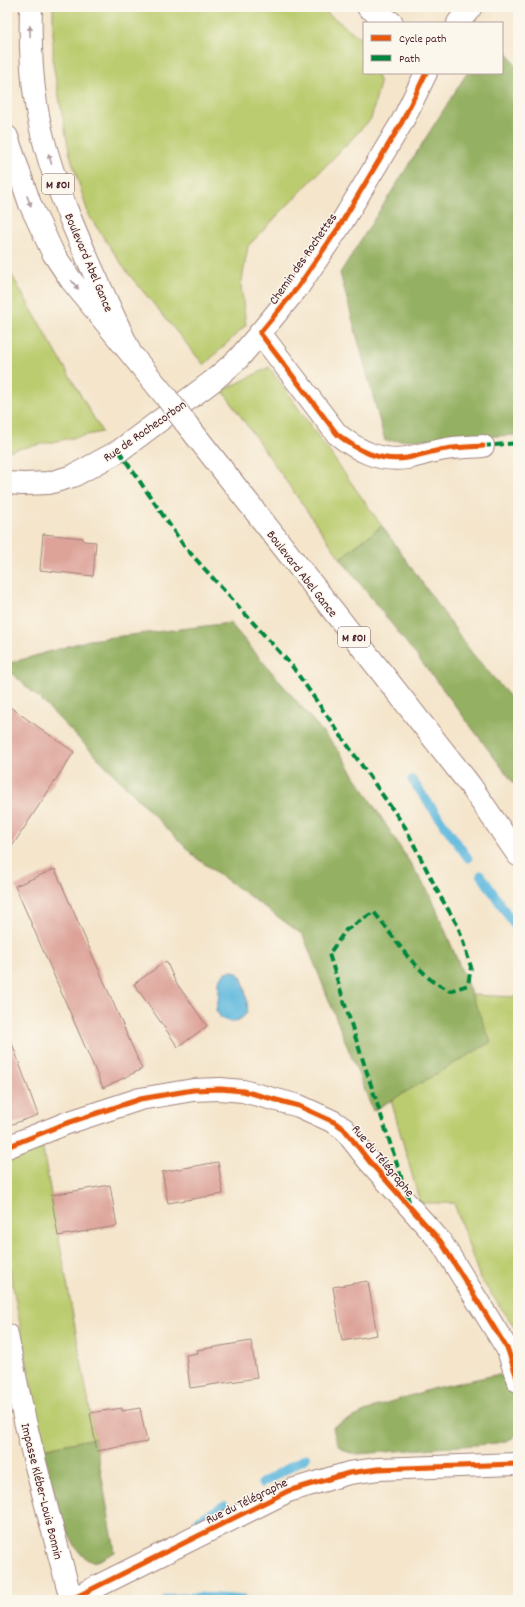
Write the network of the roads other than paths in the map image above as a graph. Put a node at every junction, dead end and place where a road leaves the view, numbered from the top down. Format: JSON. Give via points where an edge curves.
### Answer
{"nodes":[{"id":1,"x":30,"y":7,"type":"edge"},
{"id":2,"x":368,"y":7,"type":"edge"},
{"id":3,"x":471,"y":7,"type":"edge"},
{"id":4,"x":390,"y":22,"type":"edge"},
{"id":5,"x":459,"y":22,"type":"edge"},
{"id":6,"x":426,"y":74,"type":"edge"},
{"id":7,"x":7,"y":137,"type":"edge"},
{"id":8,"x":260,"y":332,"type":"junction"},
{"id":9,"x":129,"y":350,"type":"junction"},
{"id":10,"x":483,"y":446,"type":"dead end"},
{"id":11,"x":7,"y":483,"type":"edge"},
{"id":12,"x":518,"y":855,"type":"edge"},
{"id":13,"x":7,"y":1147,"type":"edge"},
{"id":14,"x":7,"y":1335,"type":"edge"},
{"id":15,"x":518,"y":1381,"type":"edge"},
{"id":16,"x":518,"y":1464,"type":"edge"},
{"id":17,"x":71,"y":1600,"type":"edge"}],
"edges":[{"from":9,"to":1,"type":"street","name":"Boulevard Abel Gance","number":"M 801","one_way":true,"via":[[55,177],[36,104]]},
{"from":2,"to":4,"type":"street"},
{"from":3,"to":5,"type":"street"},
{"from":6,"to":8,"type":"street","name":"Chemin des Rochettes","via":[[402,122],[339,227],[298,287]]},
{"from":7,"to":9,"type":"street","name":"Boulevard Abel Gance","number":"M 801","one_way":true,"via":[[30,204],[52,253]]},
{"from":8,"to":10,"type":"street","via":[[337,434],[352,447],[369,455],[406,458],[445,449]]},
{"from":8,"to":11,"type":"street","name":"Rue de Rochecorbon","via":[[238,359],[120,451],[73,476],[49,483]]},
{"from":9,"to":12,"type":"street","name":"Boulevard Abel Gance","number":"M 801","bridge":true,"via":[[470,785]]},
{"from":13,"to":15,"type":"street","name":"Rue du Télégraphe","via":[[67,1123],[140,1099],[193,1090],[243,1091],[299,1106],[334,1122],[344,1129],[368,1161],[441,1242],[508,1350]]},
{"from":14,"to":17,"type":"street","name":"Impasse Kléber-Louis Bonnin","via":[[36,1465]]},
{"from":16,"to":17,"type":"street","name":"Rue du Télégraphe","via":[[378,1469],[322,1480],[288,1491]]}]}
